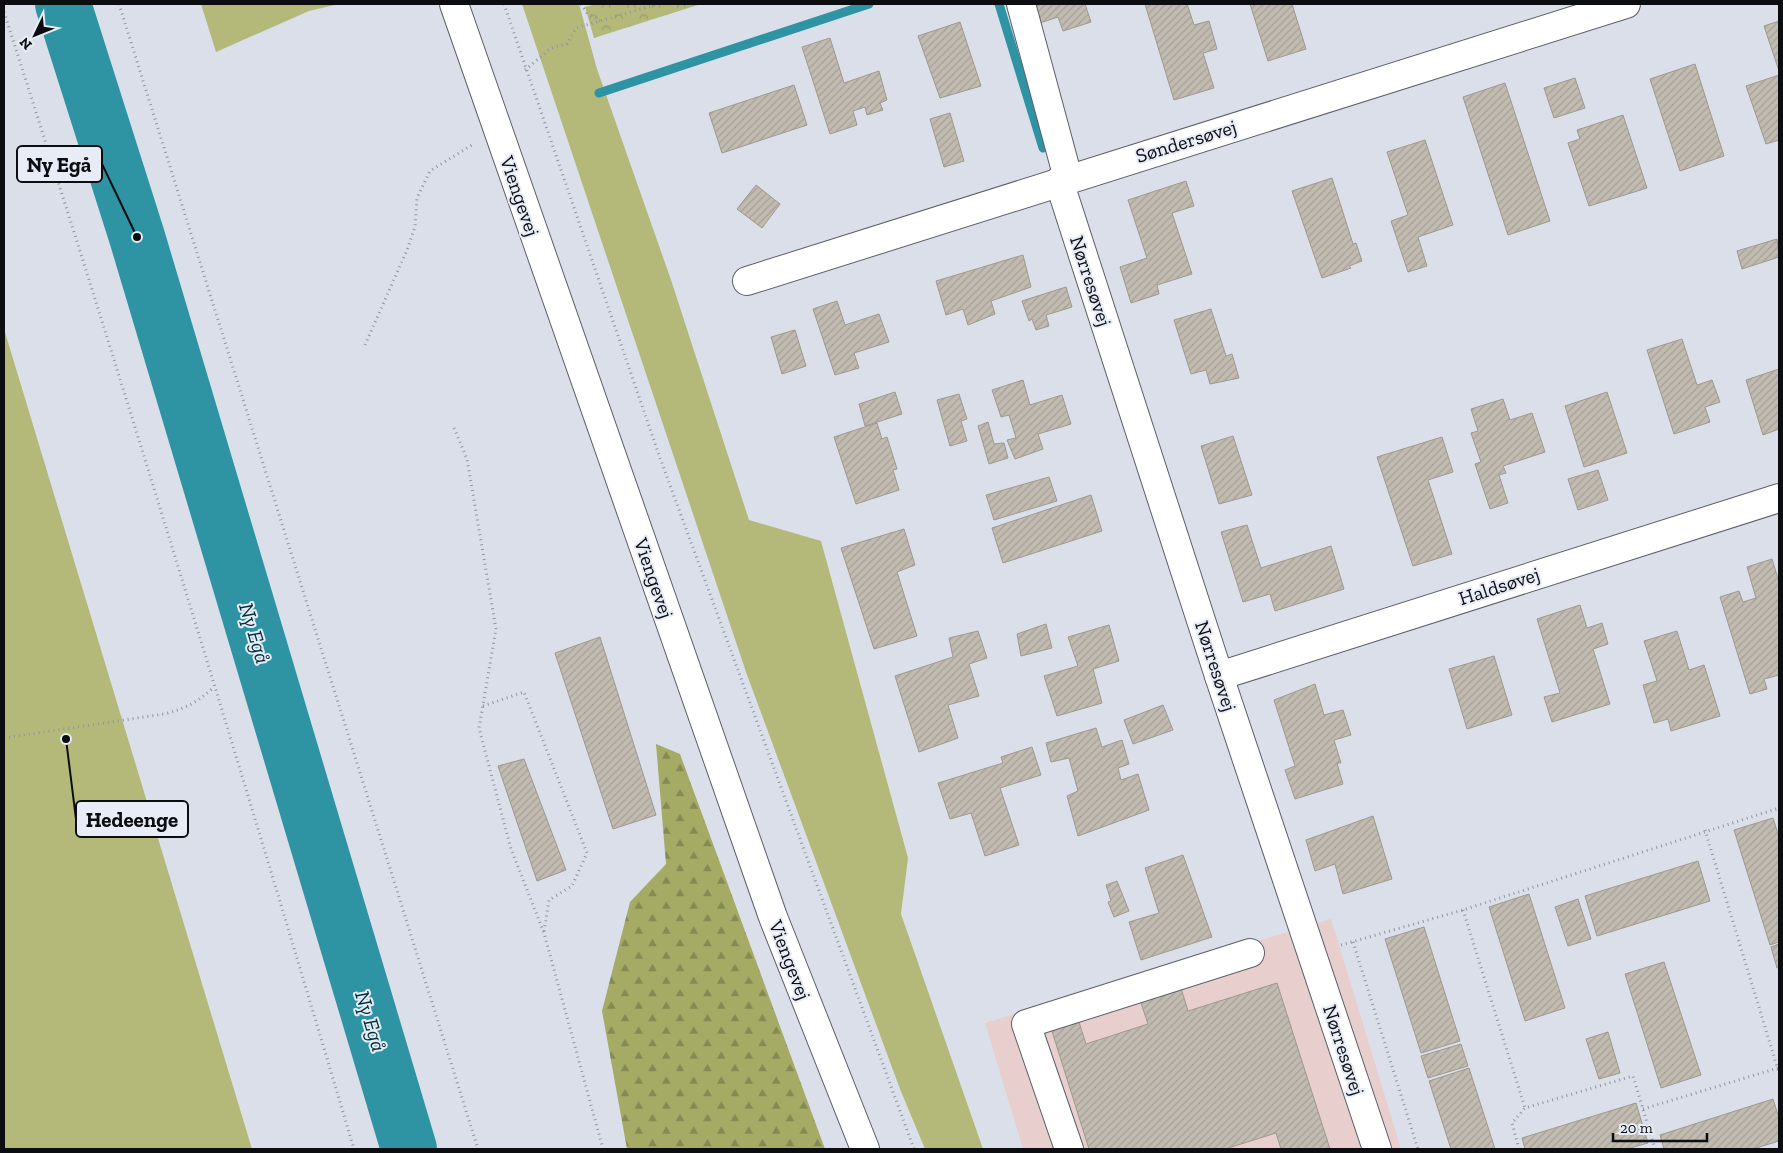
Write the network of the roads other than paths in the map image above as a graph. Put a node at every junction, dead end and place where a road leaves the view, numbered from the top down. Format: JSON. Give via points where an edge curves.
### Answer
{"nodes":[{"id":1,"x":454,"y":4,"type":"edge"},
{"id":2,"x":1020,"y":4,"type":"edge"},
{"id":3,"x":1626,"y":4,"type":"edge"},
{"id":4,"x":1063,"y":180,"type":"junction"},
{"id":5,"x":747,"y":281,"type":"dead end"},
{"id":6,"x":1779,"y":498,"type":"edge"},
{"id":7,"x":1218,"y":676,"type":"junction"},
{"id":8,"x":1250,"y":953,"type":"dead end"},
{"id":9,"x":864,"y":1149,"type":"edge"},
{"id":10,"x":1069,"y":1149,"type":"edge"},
{"id":11,"x":1377,"y":1149,"type":"edge"}],
"edges":[{"from":1,"to":9,"type":"street","name":"Viengevej","via":[[774,917]]},
{"from":2,"to":4,"type":"street","name":"Nørresøvej"},
{"from":3,"to":4,"type":"street","name":"Søndersøvej"},
{"from":4,"to":5,"type":"street","name":"Søndersøvej"},
{"from":4,"to":7,"type":"street","name":"Nørresøvej"},
{"from":6,"to":7,"type":"street","name":"Haldsøvej"},
{"from":7,"to":11,"type":"street","name":"Nørresøvej"},
{"from":8,"to":10,"type":"street","via":[[1026,1024]]}]}
